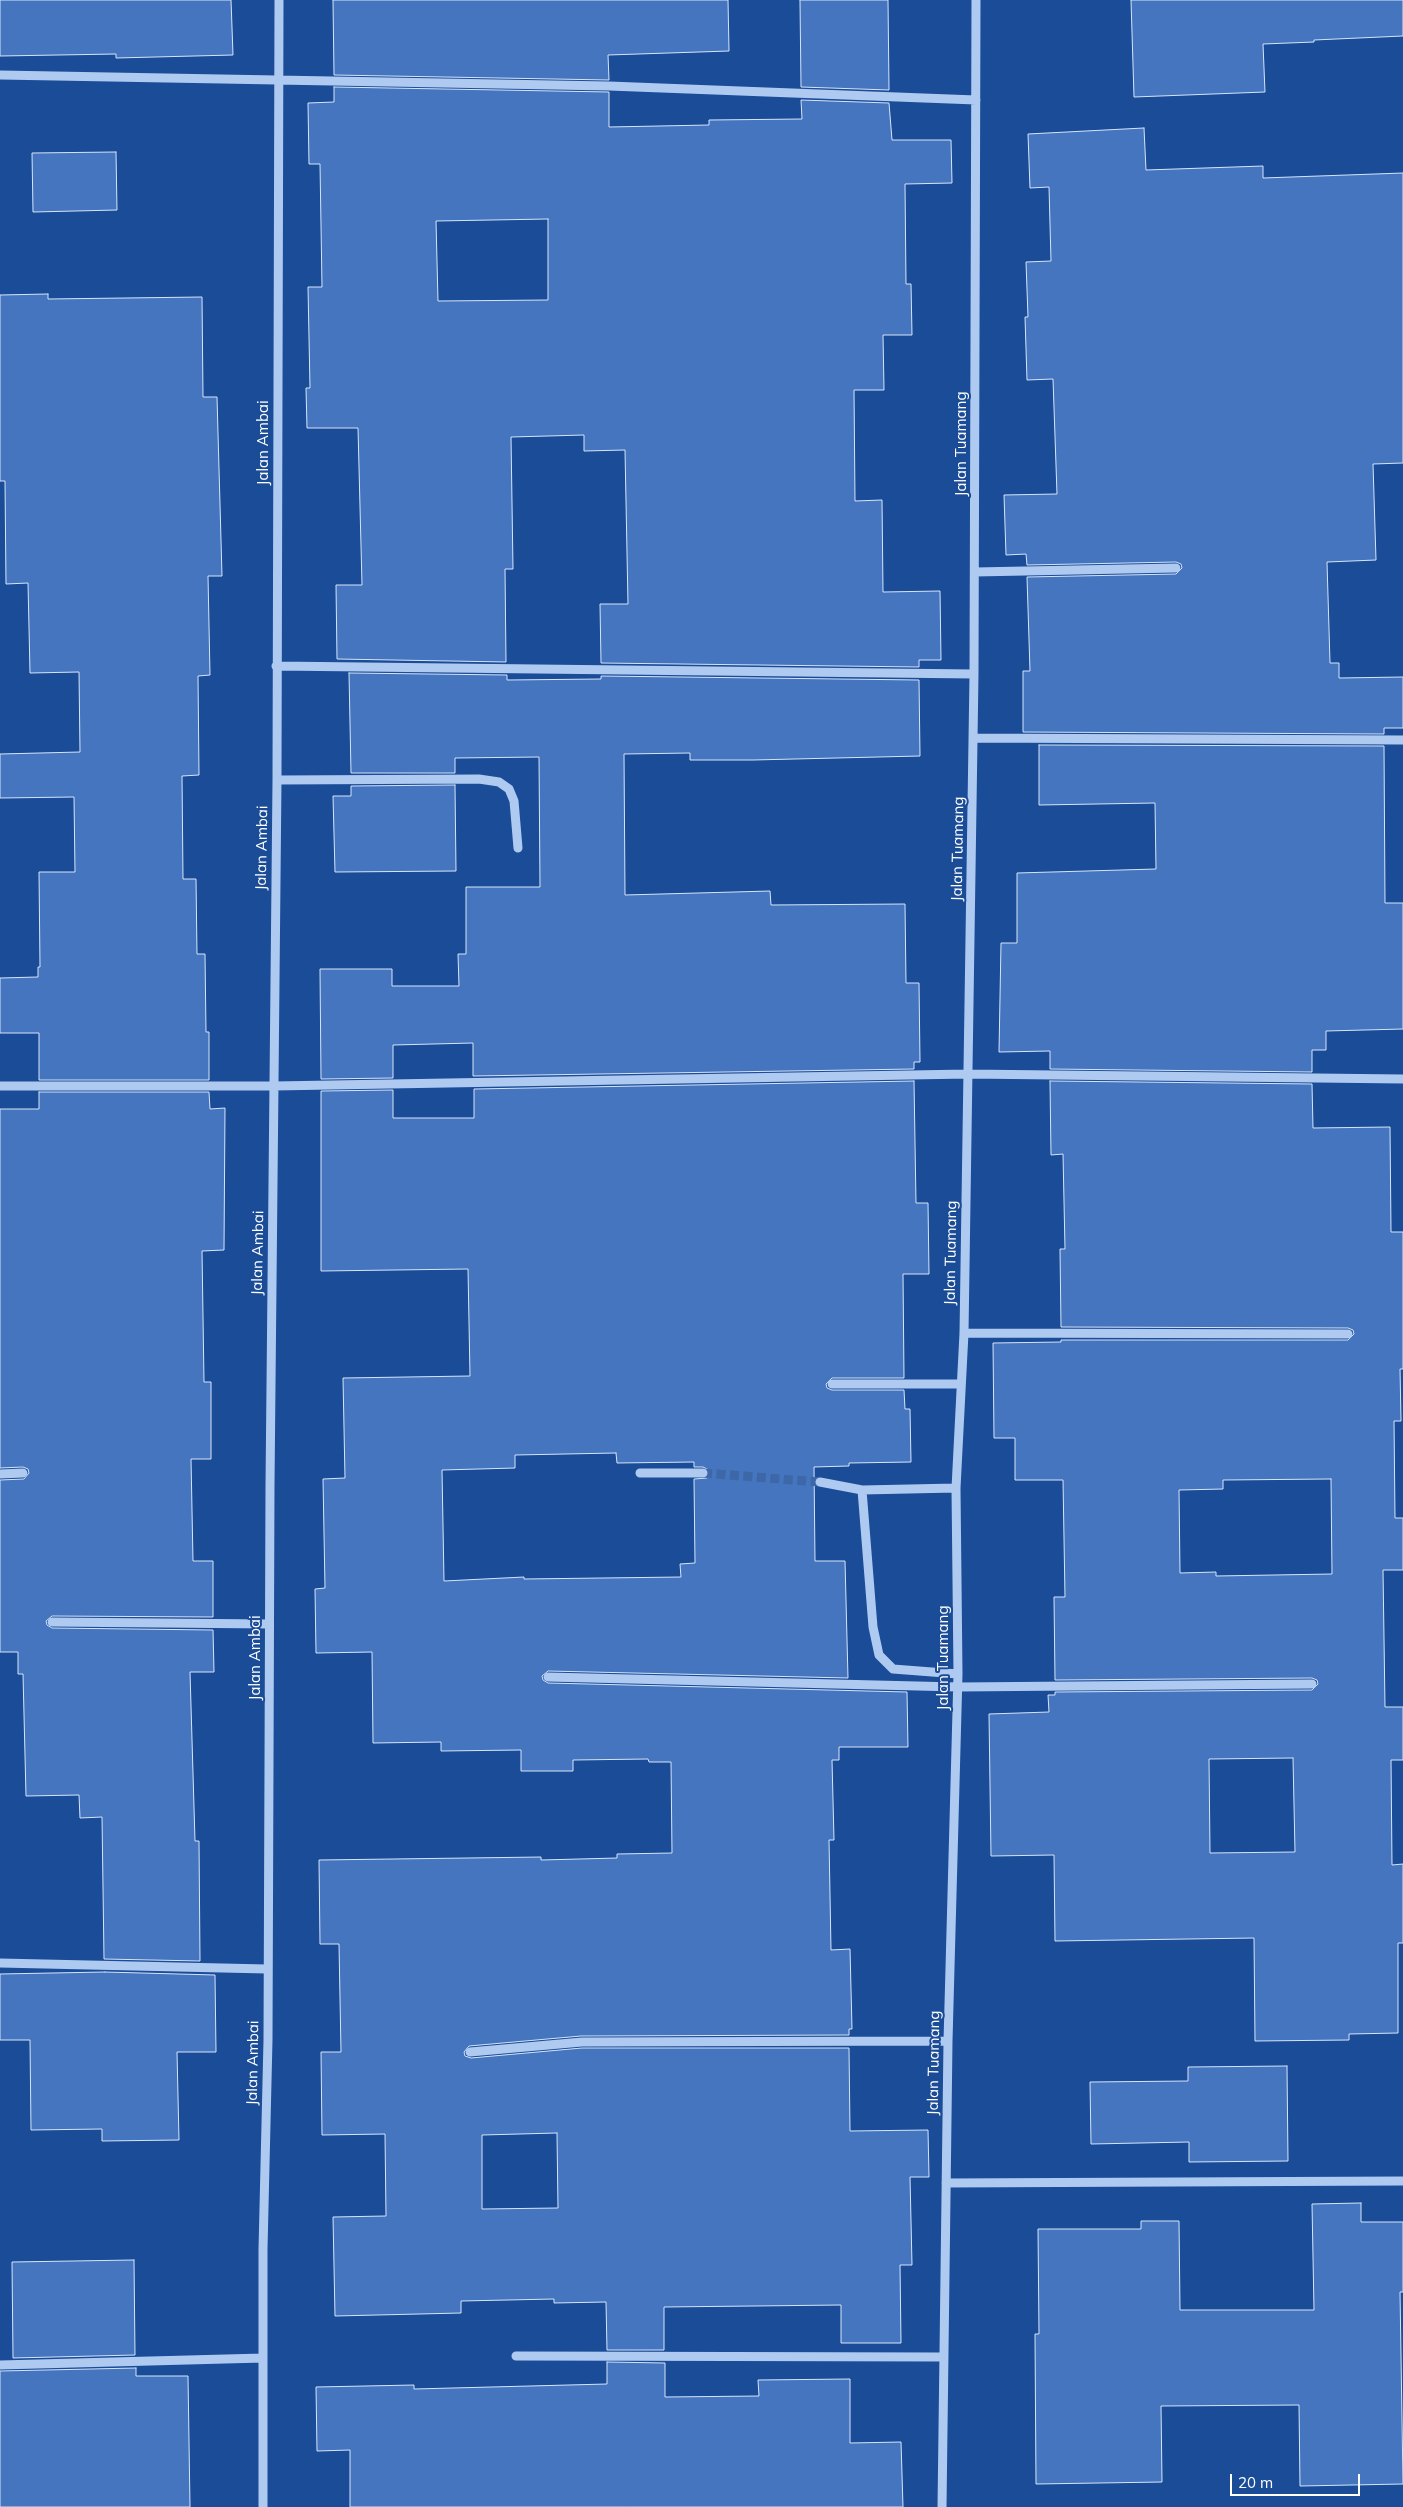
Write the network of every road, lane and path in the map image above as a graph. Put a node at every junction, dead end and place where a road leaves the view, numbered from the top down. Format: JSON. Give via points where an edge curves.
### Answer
{"nodes":[{"id":1,"x":279,"y":0,"type":"edge"},
{"id":2,"x":976,"y":0,"type":"edge"},
{"id":3,"x":0,"y":75,"type":"edge"},
{"id":4,"x":278,"y":81,"type":"junction"},
{"id":5,"x":976,"y":100,"type":"junction"},
{"id":6,"x":1176,"y":568,"type":"dead end"},
{"id":7,"x":975,"y":572,"type":"junction"},
{"id":8,"x":276,"y":666,"type":"junction"},
{"id":9,"x":974,"y":674,"type":"junction"},
{"id":10,"x":972,"y":738,"type":"junction"},
{"id":11,"x":1403,"y":740,"type":"edge"},
{"id":12,"x":277,"y":780,"type":"junction"},
{"id":13,"x":518,"y":848,"type":"dead end"},
{"id":14,"x":968,"y":1074,"type":"junction"},
{"id":15,"x":1403,"y":1079,"type":"edge"},
{"id":16,"x":0,"y":1086,"type":"edge"},
{"id":17,"x":274,"y":1086,"type":"junction"},
{"id":18,"x":964,"y":1333,"type":"junction"},
{"id":19,"x":1348,"y":1334,"type":"dead end"},
{"id":20,"x":832,"y":1384,"type":"dead end"},
{"id":21,"x":960,"y":1384,"type":"junction"},
{"id":22,"x":703,"y":1472,"type":"tunnel mouth"},
{"id":23,"x":23,"y":1473,"type":"dead end"},
{"id":24,"x":640,"y":1473,"type":"dead end"},
{"id":25,"x":0,"y":1474,"type":"edge"},
{"id":26,"x":820,"y":1482,"type":"tunnel mouth"},
{"id":27,"x":956,"y":1488,"type":"junction"},
{"id":28,"x":862,"y":1490,"type":"junction"},
{"id":29,"x":52,"y":1622,"type":"dead end"},
{"id":30,"x":269,"y":1624,"type":"junction"},
{"id":31,"x":958,"y":1674,"type":"junction"},
{"id":32,"x":548,"y":1677,"type":"dead end"},
{"id":33,"x":1312,"y":1684,"type":"dead end"},
{"id":34,"x":958,"y":1687,"type":"junction"},
{"id":35,"x":0,"y":1963,"type":"edge"},
{"id":36,"x":267,"y":1969,"type":"junction"},
{"id":37,"x":948,"y":2041,"type":"junction"},
{"id":38,"x":470,"y":2052,"type":"dead end"},
{"id":39,"x":1403,"y":2181,"type":"edge"},
{"id":40,"x":946,"y":2183,"type":"junction"},
{"id":41,"x":516,"y":2356,"type":"dead end"},
{"id":42,"x":944,"y":2356,"type":"junction"},
{"id":43,"x":263,"y":2358,"type":"junction"},
{"id":44,"x":0,"y":2365,"type":"edge"},
{"id":45,"x":263,"y":2507,"type":"edge"},
{"id":46,"x":942,"y":2507,"type":"edge"}],
"edges":[{"from":1,"to":4,"type":"street","name":"Jalan Ambai"},
{"from":2,"to":5,"type":"street","name":"Jalan Tuamang"},
{"from":3,"to":4,"type":"street"},
{"from":4,"to":5,"type":"street","via":[[609,86]]},
{"from":4,"to":8,"type":"street","name":"Jalan Ambai"},
{"from":5,"to":7,"type":"street","name":"Jalan Tuamang"},
{"from":6,"to":7,"type":"street"},
{"from":7,"to":9,"type":"street","name":"Jalan Tuamang"},
{"from":8,"to":9,"type":"street"},
{"from":8,"to":12,"type":"street","name":"Jalan Ambai"},
{"from":9,"to":10,"type":"street","name":"Jalan Tuamang"},
{"from":10,"to":11,"type":"street"},
{"from":10,"to":14,"type":"street","name":"Jalan Tuamang"},
{"from":12,"to":13,"type":"street","via":[[479,779],[499,782],[509,789],[514,801]]},
{"from":12,"to":17,"type":"street","name":"Jalan Ambai"},
{"from":14,"to":15,"type":"street"},
{"from":14,"to":17,"type":"street"},
{"from":14,"to":18,"type":"street","name":"Jalan Tuamang"},
{"from":16,"to":17,"type":"street"},
{"from":17,"to":30,"type":"street","name":"Jalan Ambai"},
{"from":18,"to":19,"type":"street"},
{"from":18,"to":21,"type":"street","name":"Jalan Tuamang"},
{"from":20,"to":21,"type":"street"},
{"from":21,"to":27,"type":"street","name":"Jalan Tuamang"},
{"from":22,"to":24,"type":"street"},
{"from":23,"to":25,"type":"street"},
{"from":26,"to":28,"type":"street"},
{"from":27,"to":28,"type":"street"},
{"from":27,"to":31,"type":"street","name":"Jalan Tuamang"},
{"from":28,"to":31,"type":"street","via":[[873,1628],[879,1655],[893,1669]]},
{"from":29,"to":30,"type":"street"},
{"from":30,"to":36,"type":"street","name":"Jalan Ambai"},
{"from":31,"to":34,"type":"street","name":"Jalan Tuamang"},
{"from":32,"to":34,"type":"street"},
{"from":33,"to":34,"type":"street"},
{"from":34,"to":37,"type":"street","name":"Jalan Tuamang"},
{"from":35,"to":36,"type":"street"},
{"from":36,"to":43,"type":"street","name":"Jalan Ambai"},
{"from":37,"to":38,"type":"street","via":[[582,2042]]},
{"from":37,"to":40,"type":"street","name":"Jalan Tuamang"},
{"from":39,"to":40,"type":"street"},
{"from":40,"to":42,"type":"street","name":"Jalan Tuamang"},
{"from":41,"to":42,"type":"street"},
{"from":42,"to":46,"type":"street","name":"Jalan Tuamang"},
{"from":43,"to":44,"type":"street"},
{"from":43,"to":45,"type":"street","name":"Jalan Ambai"}]}
